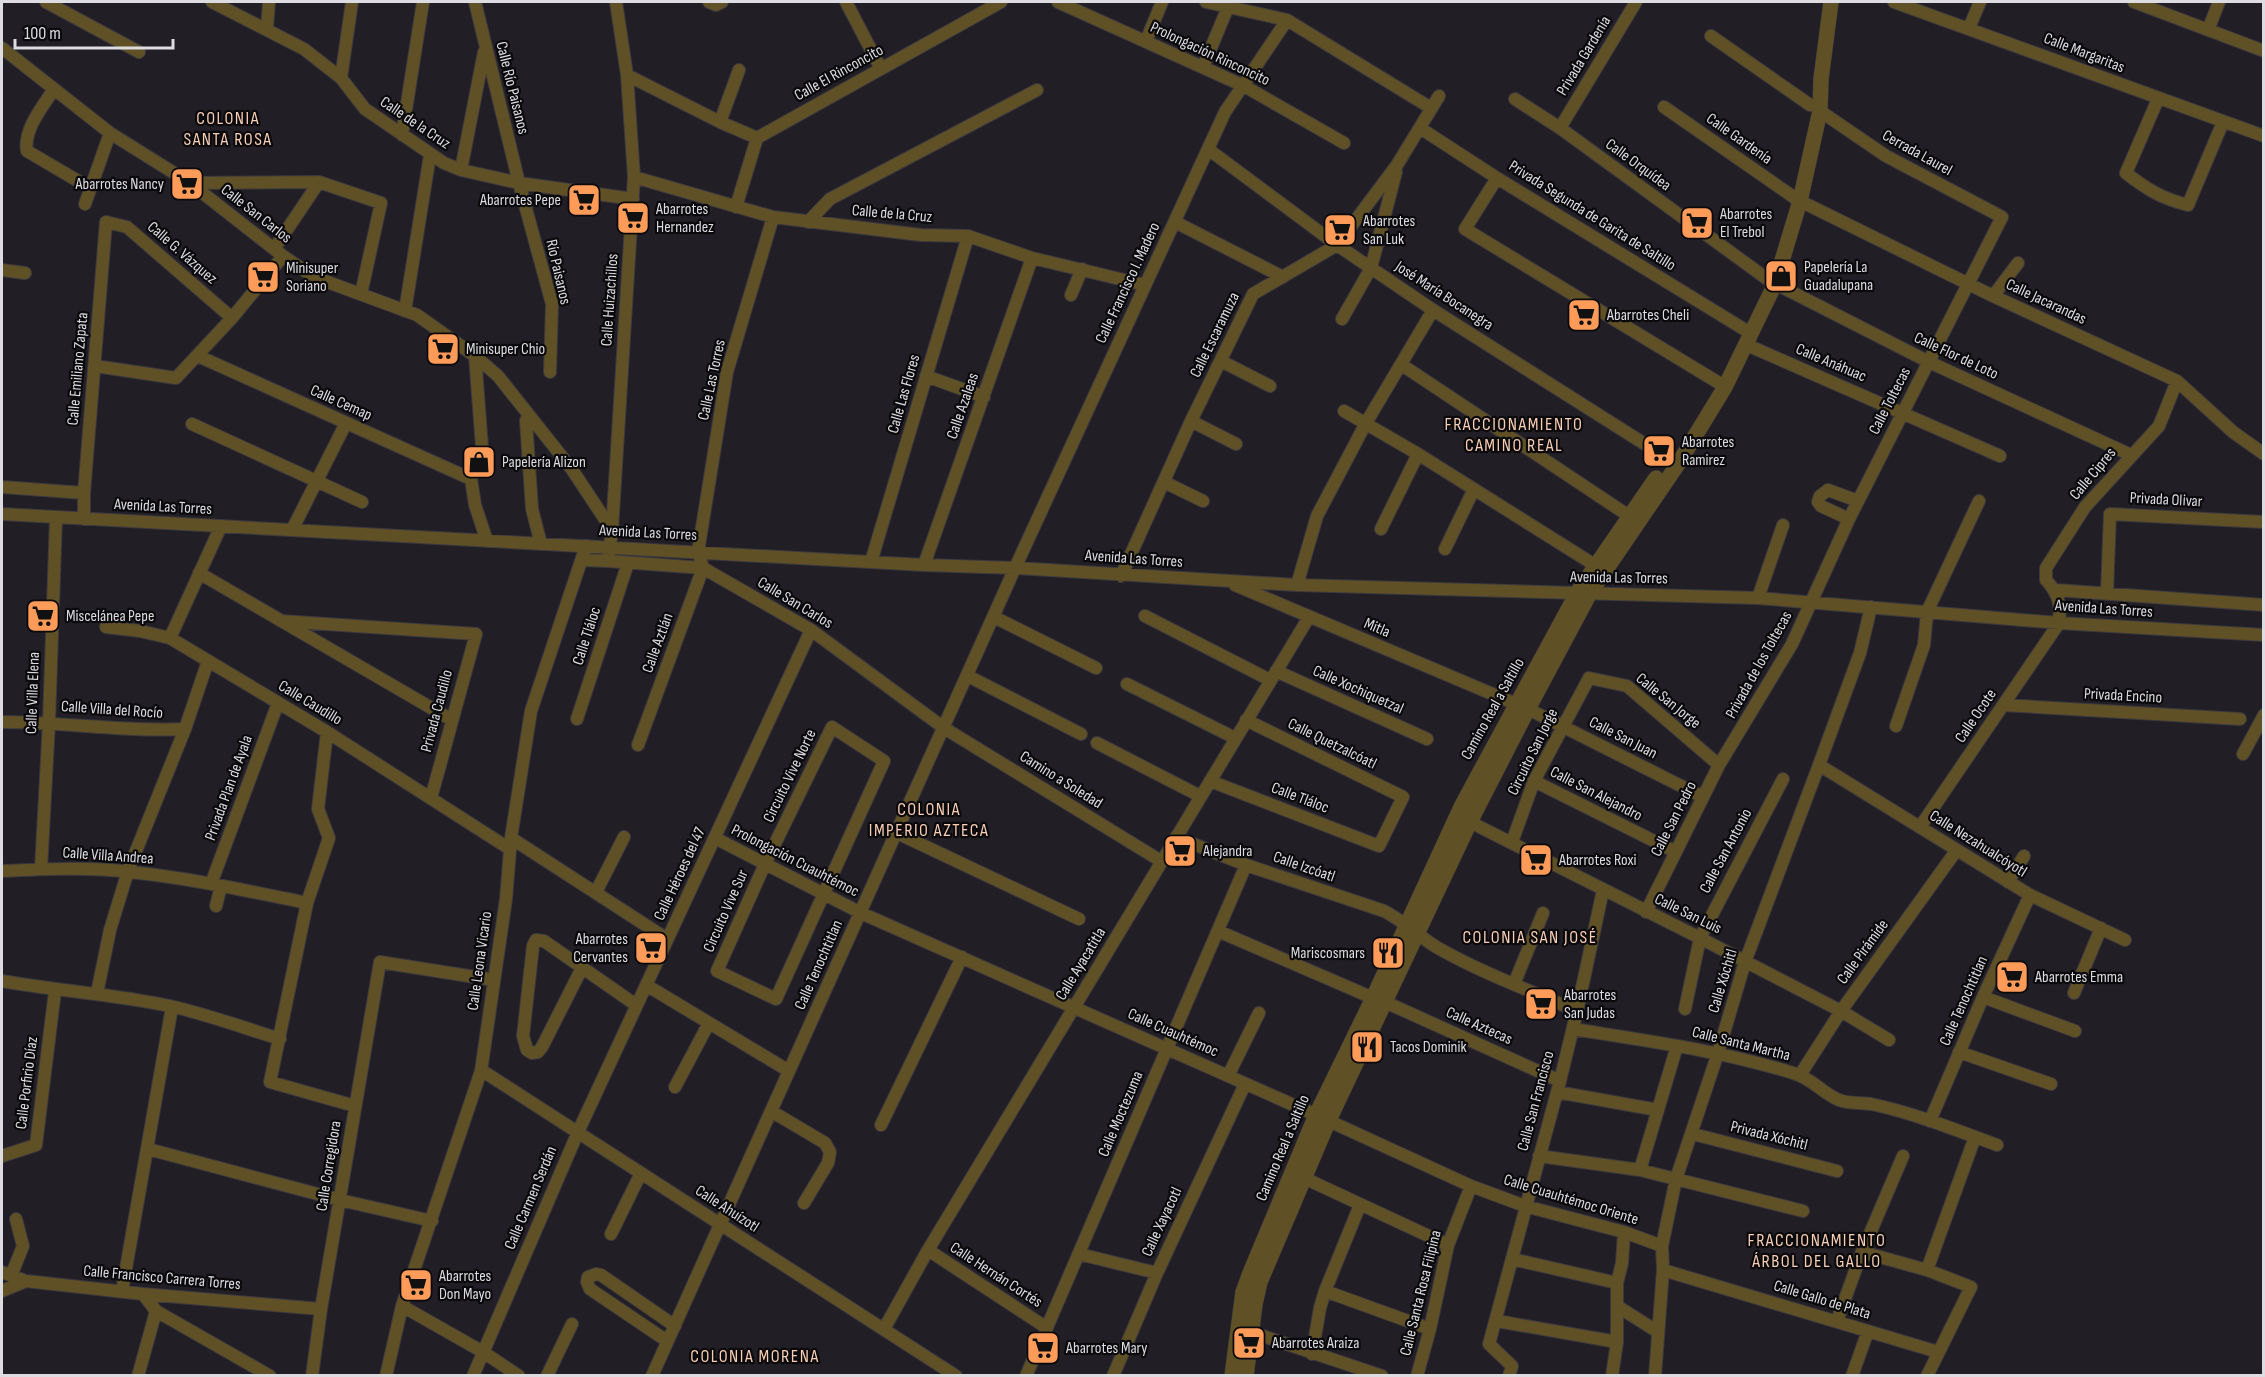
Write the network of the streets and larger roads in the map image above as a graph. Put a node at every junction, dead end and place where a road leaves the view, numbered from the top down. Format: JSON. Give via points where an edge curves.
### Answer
{"nodes":[{"id":1,"x":46,"y":2,"type":"edge"},
{"id":2,"x":212,"y":2,"type":"edge"},
{"id":3,"x":269,"y":2,"type":"edge"},
{"id":4,"x":352,"y":2,"type":"edge"},
{"id":5,"x":423,"y":2,"type":"edge"},
{"id":6,"x":475,"y":2,"type":"edge"},
{"id":7,"x":616,"y":2,"type":"edge"},
{"id":8,"x":710,"y":2,"type":"edge"},
{"id":9,"x":722,"y":2,"type":"edge"},
{"id":10,"x":846,"y":2,"type":"edge"},
{"id":11,"x":1001,"y":2,"type":"edge"},
{"id":12,"x":1058,"y":2,"type":"edge"},
{"id":13,"x":1162,"y":2,"type":"edge"},
{"id":14,"x":1206,"y":2,"type":"edge"},
{"id":15,"x":1636,"y":2,"type":"edge"},
{"id":16,"x":1894,"y":2,"type":"edge"},
{"id":17,"x":1980,"y":2,"type":"edge"},
{"id":18,"x":2134,"y":2,"type":"edge"},
{"id":19,"x":2219,"y":2,"type":"edge"},
{"id":20,"x":1080,"y":6,"type":"edge"},
{"id":21,"x":1831,"y":6,"type":"edge"},
{"id":22,"x":1228,"y":7,"type":"junction"},
{"id":23,"x":1287,"y":20,"type":"junction"},
{"id":24,"x":267,"y":28,"type":"junction"},
{"id":25,"x":1969,"y":28,"type":"junction"},
{"id":26,"x":2208,"y":30,"type":"junction"},
{"id":27,"x":1711,"y":36,"type":"dead end"},
{"id":28,"x":1146,"y":41,"type":"junction"},
{"id":29,"x":2,"y":48,"type":"edge"},
{"id":30,"x":485,"y":48,"type":"junction"},
{"id":31,"x":2264,"y":51,"type":"edge"},
{"id":32,"x":139,"y":52,"type":"dead end"},
{"id":33,"x":1203,"y":67,"type":"junction"},
{"id":34,"x":881,"y":69,"type":"junction"},
{"id":35,"x":739,"y":70,"type":"dead end"},
{"id":36,"x":627,"y":75,"type":"junction"},
{"id":37,"x":341,"y":78,"type":"junction"},
{"id":38,"x":1244,"y":86,"type":"junction"},
{"id":39,"x":54,"y":89,"type":"junction"},
{"id":40,"x":1036,"y":90,"type":"dead end"},
{"id":41,"x":1439,"y":96,"type":"dead end"},
{"id":42,"x":1515,"y":99,"type":"dead end"},
{"id":43,"x":2158,"y":99,"type":"junction"},
{"id":44,"x":1664,"y":107,"type":"dead end"},
{"id":45,"x":1431,"y":108,"type":"junction"},
{"id":46,"x":1815,"y":108,"type":"junction"},
{"id":47,"x":720,"y":122,"type":"junction"},
{"id":48,"x":2223,"y":122,"type":"junction"},
{"id":49,"x":1420,"y":128,"type":"junction"},
{"id":50,"x":1560,"y":128,"type":"junction"},
{"id":51,"x":110,"y":133,"type":"junction"},
{"id":52,"x":402,"y":135,"type":"junction"},
{"id":53,"x":2264,"y":136,"type":"edge"},
{"id":54,"x":757,"y":138,"type":"junction"},
{"id":55,"x":1344,"y":143,"type":"dead end"},
{"id":56,"x":1208,"y":149,"type":"junction"},
{"id":57,"x":430,"y":154,"type":"junction"},
{"id":58,"x":1397,"y":165,"type":"junction"},
{"id":59,"x":461,"y":170,"type":"junction"},
{"id":60,"x":634,"y":177,"type":"junction"},
{"id":61,"x":1497,"y":178,"type":"junction"},
{"id":62,"x":319,"y":182,"type":"junction"},
{"id":63,"x":190,"y":183,"type":"junction"},
{"id":64,"x":519,"y":183,"type":"junction"},
{"id":65,"x":90,"y":188,"type":"junction"},
{"id":66,"x":633,"y":199,"type":"junction"},
{"id":67,"x":1797,"y":199,"type":"junction"},
{"id":68,"x":85,"y":204,"type":"dead end"},
{"id":69,"x":736,"y":207,"type":"junction"},
{"id":70,"x":773,"y":217,"type":"junction"},
{"id":71,"x":2002,"y":217,"type":"joint"},
{"id":72,"x":106,"y":222,"type":"joint"},
{"id":73,"x":808,"y":222,"type":"junction"},
{"id":74,"x":1175,"y":222,"type":"junction"},
{"id":75,"x":968,"y":236,"type":"junction"},
{"id":76,"x":1336,"y":244,"type":"junction"},
{"id":77,"x":279,"y":252,"type":"junction"},
{"id":78,"x":1032,"y":258,"type":"junction"},
{"id":79,"x":2018,"y":263,"type":"dead end"},
{"id":80,"x":1371,"y":268,"type":"junction"},
{"id":81,"x":1082,"y":269,"type":"junction"},
{"id":82,"x":2,"y":270,"type":"edge"},
{"id":83,"x":25,"y":273,"type":"dead end"},
{"id":84,"x":1283,"y":277,"type":"junction"},
{"id":85,"x":1773,"y":283,"type":"junction"},
{"id":86,"x":1968,"y":283,"type":"junction"},
{"id":87,"x":1145,"y":285,"type":"junction"},
{"id":88,"x":360,"y":294,"type":"junction"},
{"id":89,"x":1071,"y":295,"type":"dead end"},
{"id":90,"x":1994,"y":296,"type":"junction"},
{"id":91,"x":1433,"y":310,"type":"junction"},
{"id":92,"x":405,"y":311,"type":"junction"},
{"id":93,"x":232,"y":318,"type":"junction"},
{"id":94,"x":1342,"y":319,"type":"dead end"},
{"id":95,"x":1747,"y":338,"type":"junction"},
{"id":96,"x":198,"y":356,"type":"junction"},
{"id":97,"x":475,"y":356,"type":"junction"},
{"id":98,"x":1221,"y":361,"type":"junction"},
{"id":99,"x":1929,"y":362,"type":"junction"},
{"id":100,"x":1402,"y":365,"type":"junction"},
{"id":101,"x":94,"y":366,"type":"junction"},
{"id":102,"x":550,"y":372,"type":"dead end"},
{"id":103,"x":926,"y":376,"type":"junction"},
{"id":104,"x":2177,"y":381,"type":"junction"},
{"id":105,"x":1719,"y":383,"type":"junction"},
{"id":106,"x":1270,"y":386,"type":"dead end"},
{"id":107,"x":984,"y":397,"type":"junction"},
{"id":108,"x":1344,"y":411,"type":"dead end"},
{"id":109,"x":1903,"y":412,"type":"junction"},
{"id":110,"x":529,"y":415,"type":"junction"},
{"id":111,"x":1191,"y":421,"type":"junction"},
{"id":112,"x":346,"y":423,"type":"junction"},
{"id":113,"x":1366,"y":423,"type":"junction"},
{"id":114,"x":192,"y":424,"type":"dead end"},
{"id":115,"x":1236,"y":444,"type":"dead end"},
{"id":116,"x":1418,"y":454,"type":"junction"},
{"id":117,"x":2264,"y":454,"type":"edge"},
{"id":118,"x":2131,"y":455,"type":"junction"},
{"id":119,"x":2000,"y":456,"type":"dead end"},
{"id":120,"x":1670,"y":460,"type":"junction"},
{"id":121,"x":471,"y":479,"type":"junction"},
{"id":122,"x":317,"y":481,"type":"junction"},
{"id":123,"x":1164,"y":482,"type":"junction"},
{"id":124,"x":2,"y":487,"type":"edge"},
{"id":125,"x":1474,"y":489,"type":"junction"},
{"id":126,"x":84,"y":493,"type":"junction"},
{"id":127,"x":1203,"y":501,"type":"dead end"},
{"id":128,"x":1858,"y":501,"type":"junction"},
{"id":129,"x":1979,"y":501,"type":"dead end"},
{"id":130,"x":362,"y":502,"type":"dead end"},
{"id":131,"x":2,"y":514,"type":"edge"},
{"id":132,"x":1629,"y":516,"type":"junction"},
{"id":133,"x":56,"y":517,"type":"junction"},
{"id":134,"x":84,"y":519,"type":"junction"},
{"id":135,"x":1849,"y":519,"type":"junction"},
{"id":136,"x":2264,"y":522,"type":"edge"},
{"id":137,"x":1783,"y":525,"type":"dead end"},
{"id":138,"x":221,"y":526,"type":"junction"},
{"id":139,"x":1381,"y":529,"type":"dead end"},
{"id":140,"x":291,"y":530,"type":"junction"},
{"id":141,"x":612,"y":530,"type":"junction"},
{"id":142,"x":487,"y":541,"type":"junction"},
{"id":143,"x":541,"y":544,"type":"junction"},
{"id":144,"x":586,"y":546,"type":"junction"},
{"id":145,"x":610,"y":548,"type":"junction"},
{"id":146,"x":1445,"y":549,"type":"dead end"},
{"id":147,"x":698,"y":552,"type":"junction"},
{"id":148,"x":582,"y":560,"type":"junction"},
{"id":149,"x":608,"y":561,"type":"junction"},
{"id":150,"x":871,"y":562,"type":"junction"},
{"id":151,"x":628,"y":563,"type":"junction"},
{"id":152,"x":924,"y":565,"type":"junction"},
{"id":153,"x":704,"y":568,"type":"junction"},
{"id":154,"x":1015,"y":568,"type":"junction"},
{"id":155,"x":1600,"y":568,"type":"junction"},
{"id":156,"x":199,"y":573,"type":"junction"},
{"id":157,"x":1121,"y":576,"type":"junction"},
{"id":158,"x":1226,"y":581,"type":"junction"},
{"id":159,"x":1297,"y":585,"type":"junction"},
{"id":160,"x":2056,"y":590,"type":"junction"},
{"id":161,"x":1584,"y":593,"type":"junction"},
{"id":162,"x":2107,"y":593,"type":"junction"},
{"id":163,"x":1758,"y":598,"type":"junction"},
{"id":164,"x":1812,"y":602,"type":"junction"},
{"id":165,"x":2264,"y":604,"type":"edge"},
{"id":166,"x":1871,"y":607,"type":"junction"},
{"id":167,"x":1927,"y":612,"type":"junction"},
{"id":168,"x":1145,"y":616,"type":"dead end"},
{"id":169,"x":994,"y":617,"type":"junction"},
{"id":170,"x":1309,"y":617,"type":"junction"},
{"id":171,"x":281,"y":621,"type":"junction"},
{"id":172,"x":2058,"y":623,"type":"junction"},
{"id":173,"x":106,"y":627,"type":"dead end"},
{"id":174,"x":811,"y":630,"type":"junction"},
{"id":175,"x":2264,"y":635,"type":"edge"},
{"id":176,"x":170,"y":638,"type":"junction"},
{"id":177,"x":208,"y":661,"type":"junction"},
{"id":178,"x":1096,"y":668,"type":"dead end"},
{"id":179,"x":968,"y":676,"type":"junction"},
{"id":180,"x":1273,"y":676,"type":"junction"},
{"id":181,"x":1589,"y":678,"type":"joint"},
{"id":182,"x":1127,"y":684,"type":"dead end"},
{"id":183,"x":278,"y":703,"type":"junction"},
{"id":184,"x":2003,"y":705,"type":"junction"},
{"id":185,"x":1522,"y":706,"type":"junction"},
{"id":186,"x":2264,"y":716,"type":"edge"},
{"id":187,"x":577,"y":719,"type":"dead end"},
{"id":188,"x":2240,"y":719,"type":"dead end"},
{"id":189,"x":452,"y":720,"type":"junction"},
{"id":190,"x":1246,"y":720,"type":"junction"},
{"id":191,"x":2,"y":722,"type":"edge"},
{"id":192,"x":49,"y":722,"type":"junction"},
{"id":193,"x":1563,"y":726,"type":"junction"},
{"id":194,"x":1896,"y":726,"type":"dead end"},
{"id":195,"x":944,"y":728,"type":"junction"},
{"id":196,"x":185,"y":729,"type":"junction"},
{"id":197,"x":327,"y":732,"type":"junction"},
{"id":198,"x":1081,"y":734,"type":"dead end"},
{"id":199,"x":1235,"y":738,"type":"junction"},
{"id":200,"x":1427,"y":739,"type":"dead end"},
{"id":201,"x":1097,"y":742,"type":"dead end"},
{"id":202,"x":1734,"y":743,"type":"joint"},
{"id":203,"x":638,"y":746,"type":"dead end"},
{"id":204,"x":2243,"y":754,"type":"dead end"},
{"id":205,"x":1719,"y":765,"type":"junction"},
{"id":206,"x":1819,"y":765,"type":"junction"},
{"id":207,"x":1783,"y":779,"type":"dead end"},
{"id":208,"x":1210,"y":781,"type":"junction"},
{"id":209,"x":1534,"y":781,"type":"junction"},
{"id":210,"x":1200,"y":796,"type":"junction"},
{"id":211,"x":1704,"y":797,"type":"junction"},
{"id":212,"x":431,"y":798,"type":"junction"},
{"id":213,"x":1470,"y":822,"type":"junction"},
{"id":214,"x":1920,"y":827,"type":"junction"},
{"id":215,"x":897,"y":833,"type":"junction"},
{"id":216,"x":624,"y":837,"type":"dead end"},
{"id":217,"x":1176,"y":837,"type":"junction"},
{"id":218,"x":715,"y":838,"type":"junction"},
{"id":219,"x":1512,"y":842,"type":"junction"},
{"id":220,"x":510,"y":843,"type":"junction"},
{"id":221,"x":1379,"y":846,"type":"joint"},
{"id":222,"x":1956,"y":851,"type":"junction"},
{"id":223,"x":1676,"y":852,"type":"junction"},
{"id":224,"x":2024,"y":856,"type":"dead end"},
{"id":225,"x":1161,"y":861,"type":"junction"},
{"id":226,"x":765,"y":864,"type":"junction"},
{"id":227,"x":1246,"y":865,"type":"junction"},
{"id":228,"x":41,"y":869,"type":"junction"},
{"id":229,"x":2,"y":871,"type":"edge"},
{"id":230,"x":128,"y":872,"type":"junction"},
{"id":231,"x":2008,"y":882,"type":"junction"},
{"id":232,"x":216,"y":885,"type":"junction"},
{"id":233,"x":1603,"y":890,"type":"junction"},
{"id":234,"x":596,"y":892,"type":"junction"},
{"id":235,"x":825,"y":894,"type":"junction"},
{"id":236,"x":2031,"y":895,"type":"junction"},
{"id":237,"x":307,"y":903,"type":"junction"},
{"id":238,"x":216,"y":906,"type":"dead end"},
{"id":239,"x":861,"y":912,"type":"junction"},
{"id":240,"x":1646,"y":912,"type":"junction"},
{"id":241,"x":1543,"y":913,"type":"dead end"},
{"id":242,"x":1079,"y":919,"type":"dead end"},
{"id":243,"x":2101,"y":928,"type":"junction"},
{"id":244,"x":1412,"y":929,"type":"junction"},
{"id":245,"x":1218,"y":931,"type":"junction"},
{"id":246,"x":1700,"y":938,"type":"junction"},
{"id":247,"x":667,"y":939,"type":"junction"},
{"id":248,"x":2126,"y":940,"type":"dead end"},
{"id":249,"x":962,"y":957,"type":"junction"},
{"id":250,"x":1745,"y":962,"type":"junction"},
{"id":251,"x":583,"y":966,"type":"junction"},
{"id":252,"x":494,"y":980,"type":"junction"},
{"id":253,"x":2,"y":981,"type":"edge"},
{"id":254,"x":1514,"y":984,"type":"junction"},
{"id":255,"x":646,"y":985,"type":"junction"},
{"id":256,"x":55,"y":991,"type":"junction"},
{"id":257,"x":97,"y":993,"type":"junction"},
{"id":258,"x":2074,"y":993,"type":"dead end"},
{"id":259,"x":1983,"y":997,"type":"junction"},
{"id":260,"x":1379,"y":1000,"type":"junction"},
{"id":261,"x":636,"y":1005,"type":"junction"},
{"id":262,"x":1074,"y":1006,"type":"junction"},
{"id":263,"x":172,"y":1007,"type":"junction"},
{"id":264,"x":1685,"y":1009,"type":"dead end"},
{"id":265,"x":1578,"y":1011,"type":"junction"},
{"id":266,"x":1841,"y":1011,"type":"junction"},
{"id":267,"x":1259,"y":1013,"type":"dead end"},
{"id":268,"x":709,"y":1023,"type":"junction"},
{"id":269,"x":1573,"y":1029,"type":"junction"},
{"id":270,"x":2074,"y":1031,"type":"dead end"},
{"id":271,"x":280,"y":1039,"type":"junction"},
{"id":272,"x":1889,"y":1040,"type":"dead end"},
{"id":273,"x":1677,"y":1046,"type":"junction"},
{"id":274,"x":1167,"y":1048,"type":"junction"},
{"id":275,"x":1959,"y":1052,"type":"junction"},
{"id":276,"x":1719,"y":1053,"type":"junction"},
{"id":277,"x":481,"y":1070,"type":"junction"},
{"id":278,"x":789,"y":1071,"type":"junction"},
{"id":279,"x":1228,"y":1076,"type":"junction"},
{"id":280,"x":1800,"y":1076,"type":"junction"},
{"id":281,"x":1245,"y":1084,"type":"junction"},
{"id":282,"x":2051,"y":1084,"type":"dead end"},
{"id":283,"x":1558,"y":1086,"type":"junction"},
{"id":284,"x":675,"y":1087,"type":"dead end"},
{"id":285,"x":355,"y":1106,"type":"junction"},
{"id":286,"x":1658,"y":1110,"type":"junction"},
{"id":287,"x":771,"y":1111,"type":"junction"},
{"id":288,"x":1322,"y":1118,"type":"junction"},
{"id":289,"x":1930,"y":1121,"type":"junction"},
{"id":290,"x":880,"y":1125,"type":"dead end"},
{"id":291,"x":578,"y":1132,"type":"junction"},
{"id":292,"x":1693,"y":1134,"type":"junction"},
{"id":293,"x":1975,"y":1137,"type":"junction"},
{"id":294,"x":1997,"y":1144,"type":"dead end"},
{"id":295,"x":148,"y":1149,"type":"junction"},
{"id":296,"x":1539,"y":1155,"type":"junction"},
{"id":297,"x":2,"y":1156,"type":"edge"},
{"id":298,"x":1903,"y":1156,"type":"dead end"},
{"id":299,"x":1640,"y":1170,"type":"junction"},
{"id":300,"x":1837,"y":1171,"type":"dead end"},
{"id":301,"x":641,"y":1173,"type":"junction"},
{"id":302,"x":1304,"y":1178,"type":"junction"},
{"id":303,"x":1676,"y":1179,"type":"junction"},
{"id":304,"x":1471,"y":1186,"type":"junction"},
{"id":305,"x":340,"y":1200,"type":"junction"},
{"id":306,"x":804,"y":1203,"type":"dead end"},
{"id":307,"x":1360,"y":1205,"type":"junction"},
{"id":308,"x":1525,"y":1206,"type":"junction"},
{"id":309,"x":1803,"y":1211,"type":"dead end"},
{"id":310,"x":16,"y":1220,"type":"dead end"},
{"id":311,"x":432,"y":1221,"type":"junction"},
{"id":312,"x":720,"y":1224,"type":"junction"},
{"id":313,"x":1624,"y":1232,"type":"junction"},
{"id":314,"x":611,"y":1234,"type":"dead end"},
{"id":315,"x":1448,"y":1245,"type":"junction"},
{"id":316,"x":1662,"y":1246,"type":"junction"},
{"id":317,"x":928,"y":1250,"type":"junction"},
{"id":318,"x":1862,"y":1252,"type":"junction"},
{"id":319,"x":1078,"y":1254,"type":"junction"},
{"id":320,"x":1512,"y":1259,"type":"junction"},
{"id":321,"x":1663,"y":1270,"type":"junction"},
{"id":322,"x":1927,"y":1270,"type":"junction"},
{"id":323,"x":1157,"y":1272,"type":"junction"},
{"id":324,"x":6,"y":1274,"type":"edge"},
{"id":325,"x":26,"y":1281,"type":"junction"},
{"id":326,"x":1617,"y":1283,"type":"junction"},
{"id":327,"x":2,"y":1291,"type":"edge"},
{"id":328,"x":122,"y":1291,"type":"junction"},
{"id":329,"x":1325,"y":1291,"type":"junction"},
{"id":330,"x":142,"y":1294,"type":"junction"},
{"id":331,"x":402,"y":1306,"type":"junction"},
{"id":332,"x":1617,"y":1306,"type":"junction"},
{"id":333,"x":321,"y":1309,"type":"junction"},
{"id":334,"x":156,"y":1311,"type":"junction"},
{"id":335,"x":1497,"y":1321,"type":"junction"},
{"id":336,"x":1837,"y":1321,"type":"junction"},
{"id":337,"x":573,"y":1324,"type":"dead end"},
{"id":338,"x":675,"y":1326,"type":"junction"},
{"id":339,"x":1047,"y":1328,"type":"junction"},
{"id":340,"x":884,"y":1329,"type":"junction"},
{"id":341,"x":1430,"y":1329,"type":"junction"},
{"id":342,"x":1245,"y":1330,"type":"junction"},
{"id":343,"x":1868,"y":1330,"type":"junction"},
{"id":344,"x":1658,"y":1332,"type":"junction"},
{"id":345,"x":668,"y":1341,"type":"junction"},
{"id":346,"x":1617,"y":1342,"type":"junction"},
{"id":347,"x":483,"y":1352,"type":"junction"},
{"id":348,"x":1938,"y":1352,"type":"junction"},
{"id":349,"x":1312,"y":1354,"type":"junction"},
{"id":350,"x":1510,"y":1371,"type":"edge"},
{"id":351,"x":138,"y":1376,"type":"edge"},
{"id":352,"x":270,"y":1376,"type":"edge"},
{"id":353,"x":312,"y":1376,"type":"edge"},
{"id":354,"x":386,"y":1376,"type":"edge"},
{"id":355,"x":473,"y":1376,"type":"edge"},
{"id":356,"x":519,"y":1376,"type":"edge"},
{"id":357,"x":547,"y":1376,"type":"edge"},
{"id":358,"x":652,"y":1376,"type":"edge"},
{"id":359,"x":956,"y":1376,"type":"edge"},
{"id":360,"x":1026,"y":1376,"type":"edge"},
{"id":361,"x":1113,"y":1376,"type":"edge"},
{"id":362,"x":1232,"y":1376,"type":"edge"},
{"id":363,"x":1246,"y":1376,"type":"edge"},
{"id":364,"x":1382,"y":1376,"type":"edge"},
{"id":365,"x":1417,"y":1376,"type":"edge"},
{"id":366,"x":1612,"y":1376,"type":"edge"},
{"id":367,"x":1655,"y":1376,"type":"edge"},
{"id":368,"x":1852,"y":1376,"type":"edge"},
{"id":369,"x":1927,"y":1376,"type":"edge"}],
"edges":[{"from":1,"to":32,"type":"street"},
{"from":2,"to":24,"type":"street","name":"Calle de la Cruz"},
{"from":3,"to":24,"type":"street"},
{"from":4,"to":37,"type":"street"},
{"from":5,"to":52,"type":"street"},
{"from":6,"to":30,"type":"street","name":"Calle Río Paisanos"},
{"from":7,"to":36,"type":"street","name":"Calle Huizachillos"},
{"from":8,"to":9,"type":"street"},
{"from":10,"to":34,"type":"street"},
{"from":11,"to":34,"type":"street","name":"Calle El Rinconcito"},
{"from":12,"to":20,"type":"street","name":"Prolongación Rinconcito"},
{"from":13,"to":28,"type":"street"},
{"from":14,"to":22,"type":"street"},
{"from":15,"to":50,"type":"street","name":"Privada Gardenía"},
{"from":16,"to":25,"type":"street","name":"Calle Margaritas"},
{"from":17,"to":25,"type":"street"},
{"from":18,"to":26,"type":"street"},
{"from":19,"to":26,"type":"street"},
{"from":20,"to":28,"type":"street","name":"Prolongación Rinconcito"},
{"from":21,"to":46,"type":"street","name":"Camino Real a Saltillo"},
{"from":22,"to":23,"type":"street"},
{"from":22,"to":33,"type":"street"},
{"from":23,"to":38,"type":"street","name":"Calle Francisco I. Madero"},
{"from":23,"to":45,"type":"street"},
{"from":24,"to":37,"type":"street","name":"Calle de la Cruz","via":[[304,49]]},
{"from":25,"to":43,"type":"street","name":"Calle Margaritas"},
{"from":26,"to":31,"type":"street"},
{"from":27,"to":46,"type":"street","name":"Cerrada Laurel"},
{"from":28,"to":33,"type":"street","name":"Prolongación Rinconcito"},
{"from":29,"to":39,"type":"street","name":"Calle San Carlos"},
{"from":30,"to":59,"type":"street"},
{"from":30,"to":64,"type":"street","name":"Calle Río Paisanos"},
{"from":33,"to":38,"type":"street","name":"Prolongación Rinconcito"},
{"from":34,"to":54,"type":"street","name":"Calle El Rinconcito"},
{"from":35,"to":47,"type":"street"},
{"from":36,"to":47,"type":"street"},
{"from":36,"to":60,"type":"street","name":"Calle Huizachillos"},
{"from":37,"to":52,"type":"street","name":"Calle de la Cruz","via":[[364,109]]},
{"from":38,"to":55,"type":"street","name":"Prolongación Rinconcito"},
{"from":38,"to":56,"type":"street","name":"Calle Francisco I. Madero","via":[[1225,112]]},
{"from":39,"to":51,"type":"street","name":"Calle San Carlos"},
{"from":39,"to":65,"type":"street","via":[[33,122],[27,151]]},
{"from":40,"to":73,"type":"street","via":[[830,199]]},
{"from":41,"to":45,"type":"street","name":"Calle Escaramuza"},
{"from":42,"to":50,"type":"street","name":"Calle Orquídea"},
{"from":43,"to":48,"type":"street","name":"Calle Margaritas"},
{"from":43,"to":48,"type":"street","via":[[2126,173],[2167,200],[2188,205]]},
{"from":44,"to":67,"type":"street","name":"Calle Gardenía"},
{"from":45,"to":49,"type":"street","name":"Calle Escaramuza"},
{"from":46,"to":67,"type":"street","name":"Camino Real a Saltillo"},
{"from":46,"to":71,"type":"street","name":"Cerrada Laurel","via":[[1886,156]]},
{"from":47,"to":54,"type":"street"},
{"from":48,"to":53,"type":"street","name":"Calle Margaritas"},
{"from":49,"to":58,"type":"street","name":"Calle Escaramuza"},
{"from":49,"to":61,"type":"street","name":"Privada Segunda de Garita de Saltillo"},
{"from":50,"to":85,"type":"street","name":"Calle Orquídea"},
{"from":51,"to":63,"type":"street","name":"Calle San Carlos"},
{"from":51,"to":65,"type":"street"},
{"from":52,"to":57,"type":"street","name":"Calle de la Cruz"},
{"from":54,"to":69,"type":"street"},
{"from":56,"to":74,"type":"street","name":"Calle Francisco I. Madero"},
{"from":56,"to":76,"type":"street","name":"José María Bocanegra"},
{"from":57,"to":59,"type":"street","name":"Calle de la Cruz"},
{"from":57,"to":92,"type":"street"},
{"from":58,"to":76,"type":"street","name":"Calle Escaramuza"},
{"from":58,"to":80,"type":"street"},
{"from":59,"to":64,"type":"street","name":"Calle de la Cruz"},
{"from":60,"to":66,"type":"street","name":"Calle Huizachillos"},
{"from":60,"to":69,"type":"street","name":"Calle de la Cruz"},
{"from":61,"to":95,"type":"street","name":"Privada Segunda de Garita de Saltillo"},
{"from":61,"to":105,"type":"street","via":[[1465,229]]},
{"from":62,"to":63,"type":"street"},
{"from":62,"to":77,"type":"street"},
{"from":62,"to":88,"type":"street","via":[[381,203]]},
{"from":63,"to":77,"type":"street","name":"Calle San Carlos"},
{"from":64,"to":66,"type":"street","name":"Calle de la Cruz"},
{"from":64,"to":102,"type":"street","name":"Río Paisanos","via":[[552,304]]},
{"from":65,"to":68,"type":"street"},
{"from":66,"to":141,"type":"street","name":"Calle Huizachillos"},
{"from":67,"to":85,"type":"street","name":"Camino Real a Saltillo"},
{"from":67,"to":86,"type":"street","name":"Calle Jacarandas"},
{"from":69,"to":70,"type":"street","name":"Calle de la Cruz"},
{"from":70,"to":73,"type":"street","name":"Calle de la Cruz"},
{"from":70,"to":147,"type":"street","name":"Calle Las Torres","via":[[727,372]]},
{"from":71,"to":86,"type":"street","name":"Calle Toltecas"},
{"from":72,"to":93,"type":"street","name":"Calle G. Vázquez","via":[[127,227]]},
{"from":72,"to":101,"type":"street","name":"Calle Emiliano Zapata"},
{"from":73,"to":75,"type":"street","name":"Calle de la Cruz","via":[[921,235]]},
{"from":74,"to":84,"type":"street"},
{"from":74,"to":87,"type":"street","name":"Calle Francisco I. Madero"},
{"from":75,"to":78,"type":"street","name":"Calle de la Cruz"},
{"from":75,"to":103,"type":"street","name":"Calle Las Flores"},
{"from":76,"to":80,"type":"street","name":"José María Bocanegra"},
{"from":76,"to":84,"type":"street","name":"Calle Escaramuza"},
{"from":77,"to":88,"type":"street","name":"Calle San Carlos","via":[[314,277]]},
{"from":77,"to":93,"type":"street"},
{"from":78,"to":81,"type":"street","name":"Calle de la Cruz"},
{"from":78,"to":107,"type":"street","name":"Calle Azaleas"},
{"from":79,"to":90,"type":"street"},
{"from":80,"to":91,"type":"street","name":"José María Bocanegra"},
{"from":80,"to":94,"type":"street"},
{"from":81,"to":87,"type":"street","name":"Calle de la Cruz"},
{"from":81,"to":89,"type":"street"},
{"from":82,"to":83,"type":"street"},
{"from":84,"to":98,"type":"street","name":"Calle Escaramuza","via":[[1253,294]]},
{"from":85,"to":95,"type":"street","name":"Camino Real a Saltillo"},
{"from":85,"to":99,"type":"street","name":"Calle Flor de Loto"},
{"from":86,"to":90,"type":"street","name":"Calle Jacarandas"},
{"from":86,"to":99,"type":"street","name":"Calle Toltecas"},
{"from":87,"to":154,"type":"street","name":"Calle Francisco I. Madero"},
{"from":88,"to":92,"type":"street","name":"Calle San Carlos"},
{"from":90,"to":104,"type":"street","name":"Calle Jacarandas"},
{"from":91,"to":100,"type":"street"},
{"from":91,"to":120,"type":"street","name":"José María Bocanegra"},
{"from":92,"to":97,"type":"street","name":"Calle San Carlos","via":[[417,315]]},
{"from":93,"to":96,"type":"street"},
{"from":95,"to":105,"type":"street","name":"Camino Real a Saltillo"},
{"from":95,"to":109,"type":"street","name":"Calle Anáhuac"},
{"from":95,"to":155,"type":"street","name":"Camino Real a Saltillo","via":[[1725,387],[1678,464]]},
{"from":96,"to":101,"type":"street","via":[[176,378]]},
{"from":96,"to":112,"type":"street","name":"Calle Cemap"},
{"from":97,"to":110,"type":"street","name":"Calle San Carlos","via":[[498,376]]},
{"from":97,"to":121,"type":"street","via":[[482,447]]},
{"from":98,"to":106,"type":"street"},
{"from":98,"to":111,"type":"street","name":"Calle Escaramuza"},
{"from":99,"to":109,"type":"street","name":"Calle Toltecas"},
{"from":99,"to":118,"type":"street","name":"Calle Flor de Loto"},
{"from":100,"to":113,"type":"street"},
{"from":100,"to":132,"type":"street"},
{"from":101,"to":126,"type":"street","name":"Calle Emiliano Zapata"},
{"from":103,"to":107,"type":"street"},
{"from":103,"to":150,"type":"street","name":"Calle Las Flores"},
{"from":104,"to":117,"type":"street","name":"Calle Jacarandas","via":[[2233,432]]},
{"from":104,"to":118,"type":"street","name":"Calle Cipres","via":[[2159,426]]},
{"from":105,"to":120,"type":"street","name":"Camino Real a Saltillo"},
{"from":107,"to":152,"type":"street","name":"Calle Azaleas"},
{"from":108,"to":113,"type":"street"},
{"from":109,"to":119,"type":"street","name":"Calle Anáhuac"},
{"from":109,"to":128,"type":"street","name":"Calle Toltecas"},
{"from":110,"to":141,"type":"street","name":"Calle San Carlos","via":[[571,468]]},
{"from":110,"to":143,"type":"street","via":[[526,421],[532,509]]},
{"from":111,"to":115,"type":"street"},
{"from":111,"to":123,"type":"street","name":"Calle Escaramuza"},
{"from":112,"to":121,"type":"street","name":"Calle Cemap"},
{"from":112,"to":122,"type":"street"},
{"from":113,"to":116,"type":"street"},
{"from":113,"to":159,"type":"street","via":[[1317,516]]},
{"from":114,"to":122,"type":"street"},
{"from":116,"to":125,"type":"street"},
{"from":116,"to":139,"type":"street"},
{"from":118,"to":160,"type":"street","name":"Calle Cipres","via":[[2085,507],[2046,568],[2046,580]]},
{"from":120,"to":132,"type":"street","name":"Camino Real a Saltillo"},
{"from":121,"to":142,"type":"street"},
{"from":122,"to":130,"type":"street"},
{"from":122,"to":140,"type":"street"},
{"from":123,"to":127,"type":"street"},
{"from":123,"to":157,"type":"street","name":"Calle Escaramuza"},
{"from":124,"to":126,"type":"street"},
{"from":125,"to":146,"type":"street"},
{"from":125,"to":155,"type":"street"},
{"from":126,"to":134,"type":"street","name":"Calle Emiliano Zapata"},
{"from":128,"to":135,"type":"street","name":"Calle Toltecas"},
{"from":128,"to":135,"type":"street","via":[[1828,490],[1820,496],[1821,506]]},
{"from":129,"to":167,"type":"street"},
{"from":131,"to":133,"type":"street","name":"Avenida Las Torres"},
{"from":132,"to":155,"type":"street","name":"Camino Real a Saltillo"},
{"from":133,"to":134,"type":"street","name":"Avenida Las Torres"},
{"from":133,"to":192,"type":"street","name":"Calle Villa Elena"},
{"from":134,"to":138,"type":"street","name":"Avenida Las Torres"},
{"from":135,"to":164,"type":"street","name":"Calle Toltecas"},
{"from":136,"to":162,"type":"street","name":"Privada Olivar","via":[[2110,514]]},
{"from":137,"to":163,"type":"street"},
{"from":138,"to":140,"type":"street","name":"Avenida Las Torres"},
{"from":138,"to":156,"type":"street"},
{"from":140,"to":142,"type":"street","name":"Avenida Las Torres"},
{"from":141,"to":145,"type":"street"},
{"from":142,"to":143,"type":"street","name":"Avenida Las Torres"},
{"from":143,"to":144,"type":"street","name":"Avenida Las Torres"},
{"from":144,"to":145,"type":"street","name":"Avenida Las Torres"},
{"from":144,"to":148,"type":"street","name":"Calle Leona Vicario"},
{"from":145,"to":147,"type":"street","name":"Avenida Las Torres"},
{"from":145,"to":149,"type":"street"},
{"from":147,"to":150,"type":"street","name":"Avenida Las Torres"},
{"from":147,"to":153,"type":"street"},
{"from":148,"to":149,"type":"street","name":"Calle San Carlos"},
{"from":148,"to":220,"type":"street","name":"Calle Leona Vicario","via":[[531,711]]},
{"from":149,"to":151,"type":"street","name":"Calle San Carlos"},
{"from":150,"to":152,"type":"street","name":"Avenida Las Torres"},
{"from":151,"to":153,"type":"street","name":"Calle San Carlos"},
{"from":151,"to":187,"type":"street","name":"Calle Tláloc"},
{"from":152,"to":154,"type":"street","name":"Avenida Las Torres"},
{"from":153,"to":174,"type":"street","name":"Calle San Carlos"},
{"from":153,"to":203,"type":"street","name":"Calle Aztlán"},
{"from":154,"to":157,"type":"street","name":"Avenida Las Torres"},
{"from":154,"to":169,"type":"street","name":"Calle Tenochtitlan"},
{"from":155,"to":161,"type":"street","name":"Camino Real a Saltillo"},
{"from":156,"to":171,"type":"street"},
{"from":156,"to":176,"type":"street"},
{"from":157,"to":158,"type":"street","name":"Avenida Las Torres"},
{"from":158,"to":159,"type":"street","name":"Avenida Las Torres"},
{"from":158,"to":170,"type":"street","name":"Mitla"},
{"from":159,"to":161,"type":"street","name":"Avenida Las Torres"},
{"from":160,"to":162,"type":"street","name":"Avenida Las Torres"},
{"from":160,"to":172,"type":"street","name":"Calle Cipres"},
{"from":161,"to":163,"type":"street","name":"Avenida Las Torres"},
{"from":161,"to":185,"type":"street","name":"Camino Real a Saltillo"},
{"from":162,"to":165,"type":"street","name":"Avenida Las Torres"},
{"from":163,"to":164,"type":"street","name":"Avenida Las Torres"},
{"from":164,"to":166,"type":"street","name":"Avenida Las Torres"},
{"from":164,"to":202,"type":"street","name":"Privada de los Toltecas"},
{"from":166,"to":167,"type":"street","name":"Avenida Las Torres"},
{"from":166,"to":206,"type":"street","name":"Calle Xóchitl","via":[[1860,653]]},
{"from":167,"to":172,"type":"street","name":"Avenida Las Torres"},
{"from":167,"to":194,"type":"street","via":[[1924,645]]},
{"from":168,"to":180,"type":"street","name":"Calle Xochiquetzal"},
{"from":169,"to":178,"type":"street"},
{"from":169,"to":179,"type":"street","name":"Calle Tenochtitlan"},
{"from":170,"to":180,"type":"street","name":"Calle Ayacatitla"},
{"from":170,"to":185,"type":"street","name":"Mitla"},
{"from":171,"to":189,"type":"street"},
{"from":171,"to":189,"type":"street","name":"Privada Caudillo","via":[[476,634]]},
{"from":172,"to":175,"type":"street","name":"Avenida Las Torres"},
{"from":172,"to":184,"type":"street","name":"Calle Ocote"},
{"from":173,"to":176,"type":"street","name":"Calle Caudillo"},
{"from":174,"to":195,"type":"street","name":"Calle San Carlos"},
{"from":174,"to":218,"type":"street","name":"Calle Héroes del 47"},
{"from":176,"to":177,"type":"street","name":"Calle Caudillo"},
{"from":177,"to":183,"type":"street","name":"Calle Caudillo"},
{"from":177,"to":196,"type":"street"},
{"from":179,"to":195,"type":"street","name":"Calle Tenochtitlan"},
{"from":179,"to":198,"type":"street"},
{"from":180,"to":190,"type":"street","name":"Calle Ayacatitla"},
{"from":180,"to":200,"type":"street","name":"Calle Xochiquetzal"},
{"from":181,"to":193,"type":"street","name":"Circuito San Jorge"},
{"from":181,"to":205,"type":"street","name":"Calle San Jorge","via":[[1627,686]]},
{"from":182,"to":199,"type":"street"},
{"from":183,"to":197,"type":"street","name":"Calle Caudillo"},
{"from":183,"to":232,"type":"street","name":"Privada Plan de Ayala"},
{"from":184,"to":188,"type":"street","name":"Privada Encino"},
{"from":184,"to":214,"type":"street","name":"Calle Ocote"},
{"from":185,"to":193,"type":"street","name":"Calle San Juan"},
{"from":185,"to":213,"type":"street","name":"Camino Real a Saltillo"},
{"from":185,"to":244,"type":"street","name":"Camino Real a Saltillo","via":[[1462,805]]},
{"from":186,"to":204,"type":"street"},
{"from":189,"to":212,"type":"street","name":"Privada Caudillo"},
{"from":190,"to":199,"type":"street","name":"Calle Ayacatitla"},
{"from":190,"to":221,"type":"street","name":"Calle Quetzalcóatl","via":[[1403,797]]},
{"from":191,"to":192,"type":"street","name":"Calle Villa del Rocío"},
{"from":192,"to":196,"type":"street","name":"Calle Villa del Rocío","via":[[112,729]]},
{"from":192,"to":228,"type":"street","name":"Calle Villa Elena"},
{"from":193,"to":209,"type":"street","name":"Circuito San Jorge"},
{"from":193,"to":211,"type":"street","name":"Calle San Juan"},
{"from":195,"to":215,"type":"street","name":"Calle Tenochtitlan"},
{"from":195,"to":225,"type":"street","name":"Camino a Soledad"},
{"from":196,"to":230,"type":"street"},
{"from":197,"to":212,"type":"street","name":"Calle Caudillo"},
{"from":197,"to":237,"type":"street","via":[[318,809],[328,838]]},
{"from":199,"to":208,"type":"street","name":"Calle Ayacatitla"},
{"from":201,"to":210,"type":"street"},
{"from":202,"to":205,"type":"street","name":"Calle San Pedro"},
{"from":205,"to":211,"type":"street","name":"Calle San Pedro"},
{"from":206,"to":214,"type":"street","name":"Calle Nezahualcóyotl"},
{"from":206,"to":250,"type":"street","name":"Calle Xóchitl"},
{"from":207,"to":246,"type":"street","name":"Calle San Antonio"},
{"from":208,"to":210,"type":"street","name":"Calle Ayacatitla"},
{"from":208,"to":221,"type":"street","name":"Calle Tláloc"},
{"from":209,"to":219,"type":"street","name":"Circuito San Jorge"},
{"from":209,"to":223,"type":"street","name":"Calle San Alejandro"},
{"from":210,"to":217,"type":"street","name":"Calle Ayacatitla"},
{"from":211,"to":223,"type":"street","name":"Calle San Pedro"},
{"from":212,"to":220,"type":"street","name":"Calle Caudillo"},
{"from":213,"to":219,"type":"street","name":"Calle San Luis"},
{"from":213,"to":244,"type":"street","name":"Camino Real a Saltillo"},
{"from":214,"to":222,"type":"street","name":"Calle Nezahualcóyotl"},
{"from":215,"to":239,"type":"street","name":"Calle Tenochtitlan"},
{"from":215,"to":242,"type":"street"},
{"from":216,"to":234,"type":"street"},
{"from":217,"to":225,"type":"street","name":"Calle Ayacatitla"},
{"from":217,"to":227,"type":"street","name":"Calle Izcóatl"},
{"from":218,"to":226,"type":"street","name":"Prolongación Cuauhtémoc"},
{"from":218,"to":247,"type":"street","name":"Calle Héroes del 47"},
{"from":219,"to":233,"type":"street","name":"Calle San Luis"},
{"from":220,"to":234,"type":"street","name":"Calle Caudillo"},
{"from":220,"to":252,"type":"street","name":"Calle Leona Vicario"},
{"from":222,"to":231,"type":"street","name":"Calle Nezahualcóyotl"},
{"from":222,"to":266,"type":"street","name":"Calle Pirámide"},
{"from":223,"to":240,"type":"street","name":"Calle San Pedro"},
{"from":224,"to":231,"type":"street"},
{"from":225,"to":262,"type":"street","name":"Calle Ayacatitla"},
{"from":226,"to":235,"type":"street","name":"Prolongación Cuauhtémoc"},
{"from":226,"to":235,"type":"street","name":"Circuito Vive Sur","via":[[717,971],[776,999]]},
{"from":226,"to":235,"type":"street","name":"Circuito Vive Norte","via":[[832,727],[884,761]]},
{"from":227,"to":244,"type":"street","name":"Calle Izcóatl","via":[[1384,911]]},
{"from":227,"to":245,"type":"street","name":"Calle Moctezuma"},
{"from":228,"to":229,"type":"street","name":"Calle Villa Andrea"},
{"from":228,"to":230,"type":"street","name":"Calle Villa Andrea"},
{"from":230,"to":232,"type":"street","name":"Calle Villa Andrea"},
{"from":230,"to":257,"type":"street","via":[[110,930]]},
{"from":231,"to":236,"type":"street","name":"Calle Nezahualcóyotl"},
{"from":232,"to":237,"type":"street","name":"Calle Villa Andrea"},
{"from":232,"to":238,"type":"street","name":"Privada Plan de Ayala"},
{"from":233,"to":240,"type":"street","name":"Calle San Luis"},
{"from":233,"to":265,"type":"street","name":"Calle San Francisco"},
{"from":234,"to":247,"type":"street","name":"Calle Caudillo"},
{"from":235,"to":239,"type":"street","name":"Prolongación Cuauhtémoc"},
{"from":236,"to":243,"type":"street","name":"Calle Nezahualcóyotl"},
{"from":236,"to":259,"type":"street","name":"Calle Tenochtitlan"},
{"from":237,"to":271,"type":"street"},
{"from":239,"to":249,"type":"street","name":"Calle Cuauhtémoc"},
{"from":239,"to":278,"type":"street","name":"Calle Tenochtitlan"},
{"from":240,"to":246,"type":"street","name":"Calle San Luis"},
{"from":241,"to":254,"type":"street"},
{"from":243,"to":248,"type":"street","name":"Calle Nezahualcóyotl"},
{"from":243,"to":258,"type":"street"},
{"from":244,"to":254,"type":"street","name":"Calle Izcóatl","via":[[1440,949]]},
{"from":244,"to":260,"type":"street","name":"Camino Real a Saltillo"},
{"from":245,"to":260,"type":"street","name":"Calle Aztecas"},
{"from":245,"to":274,"type":"street","name":"Calle Moctezuma"},
{"from":246,"to":250,"type":"street","name":"Calle San Luis"},
{"from":246,"to":264,"type":"street","name":"Calle San Antonio"},
{"from":247,"to":255,"type":"street","name":"Calle Héroes del 47"},
{"from":249,"to":262,"type":"street","name":"Calle Cuauhtémoc"},
{"from":249,"to":290,"type":"street"},
{"from":250,"to":266,"type":"street","name":"Calle San Luis"},
{"from":250,"to":276,"type":"street","name":"Calle Xóchitl"},
{"from":251,"to":251,"type":"street","via":[[542,1047],[538,1052],[527,1050],[523,1036],[536,940]]},
{"from":251,"to":261,"type":"street"},
{"from":252,"to":277,"type":"street","name":"Calle Leona Vicario"},
{"from":252,"to":285,"type":"street","name":"Calle Corregidora","via":[[380,962]]},
{"from":253,"to":256,"type":"street"},
{"from":254,"to":265,"type":"street","name":"Calle Izcóatl"},
{"from":255,"to":261,"type":"street","name":"Calle Héroes del 47"},
{"from":255,"to":268,"type":"street"},
{"from":256,"to":257,"type":"street"},
{"from":256,"to":297,"type":"street","name":"Calle Porfirio Díaz","via":[[36,1145]]},
{"from":257,"to":263,"type":"street"},
{"from":259,"to":270,"type":"street"},
{"from":259,"to":275,"type":"street","name":"Calle Tenochtitlan"},
{"from":260,"to":283,"type":"street","name":"Calle Aztecas"},
{"from":260,"to":288,"type":"street","name":"Camino Real a Saltillo"},
{"from":261,"to":291,"type":"street","name":"Calle Héroes del 47"},
{"from":262,"to":274,"type":"street","name":"Calle Cuauhtémoc"},
{"from":262,"to":317,"type":"street","name":"Calle Ayacatitla"},
{"from":263,"to":271,"type":"street"},
{"from":263,"to":295,"type":"street"},
{"from":265,"to":269,"type":"street","name":"Calle San Francisco"},
{"from":266,"to":272,"type":"street","name":"Calle San Luis"},
{"from":266,"to":280,"type":"street","name":"Calle Pirámide"},
{"from":267,"to":279,"type":"street"},
{"from":268,"to":278,"type":"street"},
{"from":268,"to":284,"type":"street"},
{"from":269,"to":273,"type":"street","name":"Calle Santa Martha"},
{"from":269,"to":283,"type":"street","name":"Calle San Francisco"},
{"from":271,"to":285,"type":"street","via":[[270,1082]]},
{"from":273,"to":276,"type":"street","name":"Calle Santa Martha"},
{"from":273,"to":286,"type":"street"},
{"from":274,"to":279,"type":"street","name":"Calle Cuauhtémoc"},
{"from":274,"to":319,"type":"street","name":"Calle Moctezuma"},
{"from":275,"to":282,"type":"street"},
{"from":275,"to":289,"type":"street","name":"Calle Tenochtitlan"},
{"from":276,"to":280,"type":"street","name":"Calle Santa Martha"},
{"from":276,"to":292,"type":"street","name":"Calle Xóchitl"},
{"from":277,"to":291,"type":"street","name":"Calle Ahuízotl"},
{"from":277,"to":311,"type":"street","name":"Calle Leona Vicario"},
{"from":278,"to":287,"type":"street","name":"Calle Tenochtitlan"},
{"from":279,"to":281,"type":"street","name":"Calle Cuauhtémoc"},
{"from":280,"to":289,"type":"street","name":"Calle Santa Martha","via":[[1839,1100]]},
{"from":281,"to":288,"type":"street","name":"Calle Cuauhtémoc"},
{"from":281,"to":323,"type":"street","name":"Calle Xayacotl"},
{"from":283,"to":286,"type":"street","name":"Calle Aztecas"},
{"from":283,"to":296,"type":"street","name":"Calle San Francisco"},
{"from":285,"to":305,"type":"street","name":"Calle Corregidora"},
{"from":286,"to":299,"type":"street"},
{"from":287,"to":306,"type":"street","via":[[825,1143],[830,1152],[828,1163]]},
{"from":287,"to":312,"type":"street","name":"Calle Tenochtitlan"},
{"from":288,"to":302,"type":"street","name":"Camino Real a Saltillo"},
{"from":288,"to":304,"type":"street","name":"Calle Cuauhtémoc"},
{"from":288,"to":342,"type":"street","name":"Camino Real a Saltillo","via":[[1250,1273],[1244,1292]]},
{"from":289,"to":293,"type":"street","name":"Calle Santa Martha"},
{"from":291,"to":301,"type":"street","name":"Calle Ahuízotl"},
{"from":291,"to":347,"type":"street","name":"Calle Carmen Serdán"},
{"from":292,"to":300,"type":"street","name":"Privada Xóchitl"},
{"from":292,"to":303,"type":"street","name":"Calle Xóchitl"},
{"from":293,"to":294,"type":"street","name":"Calle Santa Martha"},
{"from":293,"to":322,"type":"street"},
{"from":295,"to":305,"type":"street"},
{"from":295,"to":328,"type":"street"},
{"from":296,"to":299,"type":"street"},
{"from":296,"to":308,"type":"street","name":"Calle San Francisco"},
{"from":298,"to":318,"type":"street"},
{"from":299,"to":303,"type":"street"},
{"from":301,"to":312,"type":"street","name":"Calle Ahuízotl"},
{"from":301,"to":314,"type":"street"},
{"from":302,"to":307,"type":"street"},
{"from":302,"to":342,"type":"street","name":"Camino Real a Saltillo","via":[[1260,1282]]},
{"from":303,"to":309,"type":"street"},
{"from":303,"to":316,"type":"street","name":"Calle Xóchitl"},
{"from":304,"to":308,"type":"street","name":"Calle Cuauhtémoc Oriente"},
{"from":304,"to":315,"type":"street","name":"Calle Santa Rosa Filipina"},
{"from":305,"to":311,"type":"street"},
{"from":305,"to":333,"type":"street","name":"Calle Corregidora"},
{"from":307,"to":315,"type":"street"},
{"from":307,"to":329,"type":"street"},
{"from":308,"to":313,"type":"street","name":"Calle Cuauhtémoc Oriente"},
{"from":308,"to":320,"type":"street","name":"Calle San Francisco"},
{"from":310,"to":324,"type":"street","via":[[23,1246]]},
{"from":311,"to":331,"type":"street","name":"Calle Leona Vicario"},
{"from":312,"to":338,"type":"street","name":"Calle Tenochtitlan"},
{"from":312,"to":340,"type":"street","name":"Calle Ahuízotl"},
{"from":313,"to":316,"type":"street","name":"Calle Cuauhtémoc Oriente"},
{"from":313,"to":326,"type":"street"},
{"from":315,"to":341,"type":"street","name":"Calle Santa Rosa Filipina"},
{"from":316,"to":321,"type":"street","name":"Calle Xóchitl"},
{"from":317,"to":339,"type":"street","name":"Calle Hernán Cortés"},
{"from":317,"to":340,"type":"street","name":"Calle Ayacatitla"},
{"from":318,"to":322,"type":"street"},
{"from":318,"to":336,"type":"street"},
{"from":319,"to":323,"type":"street"},
{"from":319,"to":339,"type":"street","name":"Calle Moctezuma"},
{"from":320,"to":326,"type":"street"},
{"from":320,"to":335,"type":"street","name":"Calle San Francisco"},
{"from":321,"to":336,"type":"street","name":"Calle Gallo de Plata"},
{"from":321,"to":344,"type":"street","name":"Calle Xóchitl"},
{"from":322,"to":348,"type":"street","via":[[1971,1287]]},
{"from":323,"to":361,"type":"street","name":"Calle Xayacotl"},
{"from":324,"to":325,"type":"street","name":"Calle Francisco Carrera Torres"},
{"from":325,"to":327,"type":"street"},
{"from":325,"to":328,"type":"street","name":"Calle Francisco Carrera Torres"},
{"from":326,"to":332,"type":"street"},
{"from":328,"to":330,"type":"street","name":"Calle Francisco Carrera Torres"},
{"from":329,"to":341,"type":"street"},
{"from":329,"to":349,"type":"street"},
{"from":330,"to":333,"type":"street","name":"Calle Francisco Carrera Torres"},
{"from":330,"to":334,"type":"street"},
{"from":331,"to":347,"type":"street"},
{"from":331,"to":354,"type":"street","name":"Calle Leona Vicario"},
{"from":332,"to":344,"type":"street"},
{"from":332,"to":346,"type":"street"},
{"from":333,"to":353,"type":"street","name":"Calle Corregidora"},
{"from":334,"to":351,"type":"street"},
{"from":334,"to":352,"type":"street"},
{"from":335,"to":346,"type":"street"},
{"from":335,"to":350,"type":"street","name":"Calle San Francisco","via":[[1489,1344]]},
{"from":336,"to":343,"type":"street","name":"Calle Gallo de Plata"},
{"from":337,"to":357,"type":"street"},
{"from":338,"to":345,"type":"street","name":"Calle Tenochtitlan"},
{"from":338,"to":345,"type":"street","via":[[601,1275],[588,1277],[590,1289]]},
{"from":339,"to":360,"type":"street","name":"Calle Moctezuma"},
{"from":340,"to":359,"type":"street","name":"Calle Ahuízotl"},
{"from":341,"to":365,"type":"street","name":"Calle Santa Rosa Filipina"},
{"from":342,"to":349,"type":"street"},
{"from":342,"to":362,"type":"street","name":"Camino Real a Saltillo"},
{"from":342,"to":363,"type":"street","name":"Camino Real a Saltillo"},
{"from":343,"to":348,"type":"street","name":"Calle Gallo de Plata"},
{"from":343,"to":368,"type":"street"},
{"from":344,"to":367,"type":"street","name":"Calle Xóchitl"},
{"from":345,"to":358,"type":"street","name":"Calle Tenochtitlan"},
{"from":346,"to":366,"type":"street"},
{"from":347,"to":355,"type":"street","name":"Calle Carmen Serdán"},
{"from":347,"to":356,"type":"street"},
{"from":348,"to":369,"type":"street"},
{"from":349,"to":364,"type":"street"}]}
